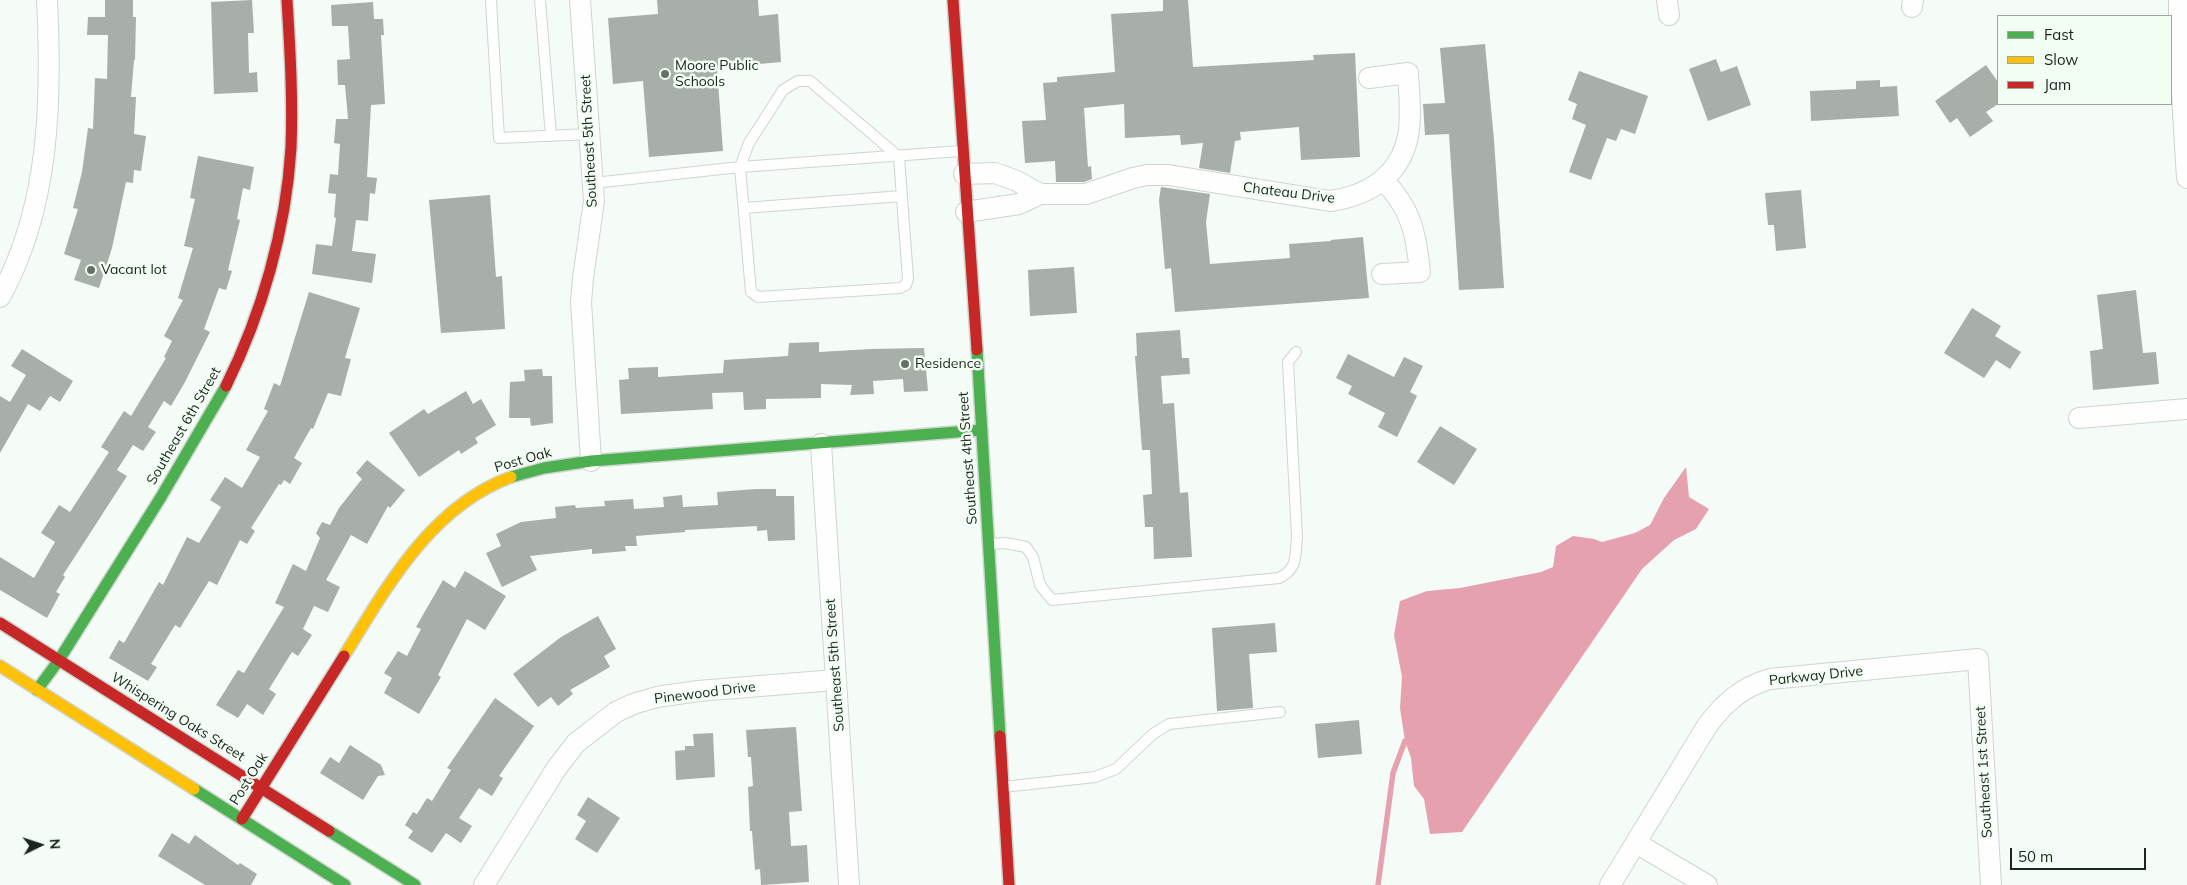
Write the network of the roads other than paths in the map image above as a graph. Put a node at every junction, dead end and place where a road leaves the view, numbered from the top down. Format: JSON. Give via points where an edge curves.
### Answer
{"nodes":[{"id":1,"x":47,"y":0,"type":"edge"},
{"id":2,"x":287,"y":0,"type":"edge"},
{"id":3,"x":491,"y":0,"type":"edge"},
{"id":4,"x":540,"y":0,"type":"edge"},
{"id":5,"x":580,"y":0,"type":"edge"},
{"id":6,"x":954,"y":0,"type":"edge"},
{"id":7,"x":2179,"y":0,"type":"edge"},
{"id":8,"x":1369,"y":78,"type":"dead end"},
{"id":9,"x":590,"y":134,"type":"junction"},
{"id":10,"x":550,"y":136,"type":"junction"},
{"id":11,"x":962,"y":151,"type":"junction"},
{"id":12,"x":899,"y":157,"type":"junction"},
{"id":13,"x":740,"y":166,"type":"junction"},
{"id":14,"x":964,"y":174,"type":"junction"},
{"id":15,"x":2187,"y":178,"type":"edge"},
{"id":16,"x":1383,"y":180,"type":"junction"},
{"id":17,"x":594,"y":183,"type":"junction"},
{"id":18,"x":1040,"y":194,"type":"junction"},
{"id":19,"x":902,"y":196,"type":"junction"},
{"id":20,"x":744,"y":208,"type":"junction"},
{"id":21,"x":966,"y":212,"type":"junction"},
{"id":22,"x":1382,"y":274,"type":"dead end"},
{"id":23,"x":0,"y":297,"type":"edge"},
{"id":24,"x":1296,"y":352,"type":"dead end"},
{"id":25,"x":2187,"y":409,"type":"edge"},
{"id":26,"x":2078,"y":418,"type":"dead end"},
{"id":27,"x":982,"y":430,"type":"junction"},
{"id":28,"x":821,"y":444,"type":"junction"},
{"id":29,"x":591,"y":461,"type":"junction"},
{"id":30,"x":988,"y":544,"type":"junction"},
{"id":31,"x":0,"y":623,"type":"edge"},
{"id":32,"x":59,"y":660,"type":"junction"},
{"id":33,"x":1978,"y":660,"type":"joint"},
{"id":34,"x":0,"y":666,"type":"edge"},
{"id":35,"x":835,"y":680,"type":"junction"},
{"id":36,"x":37,"y":690,"type":"junction"},
{"id":37,"x":1280,"y":712,"type":"dead end"},
{"id":38,"x":262,"y":787,"type":"junction"},
{"id":39,"x":1002,"y":788,"type":"junction"},
{"id":40,"x":242,"y":819,"type":"junction"},
{"id":41,"x":1636,"y":843,"type":"junction"},
{"id":42,"x":345,"y":885,"type":"edge"},
{"id":43,"x":415,"y":885,"type":"edge"},
{"id":44,"x":484,"y":885,"type":"edge"},
{"id":45,"x":849,"y":885,"type":"edge"},
{"id":46,"x":1009,"y":885,"type":"edge"},
{"id":47,"x":1610,"y":885,"type":"edge"},
{"id":48,"x":1707,"y":885,"type":"edge"},
{"id":49,"x":1991,"y":885,"type":"edge"}],
"edges":[{"from":1,"to":23,"type":"street","via":[[50,92],[42,167],[24,240]]},
{"from":2,"to":32,"type":"street","name":"Southeast 6th Street","via":[[292,80],[286,198],[263,295],[230,377],[200,433]]},
{"from":3,"to":10,"type":"lane","via":[[499,138]]},
{"from":4,"to":10,"type":"lane"},
{"from":5,"to":9,"type":"street","name":"Southeast 5th Street"},
{"from":6,"to":11,"type":"street","name":"Southeast 4th Street"},
{"from":7,"to":15,"type":"street"},
{"from":8,"to":16,"type":"street","name":"Chateau Drive","via":[[1408,73],[1408,136],[1398,162]]},
{"from":9,"to":10,"type":"lane"},
{"from":9,"to":17,"type":"street","name":"Southeast 5th Street"},
{"from":11,"to":12,"type":"lane"},
{"from":11,"to":14,"type":"street","name":"Southeast 4th Street"},
{"from":12,"to":13,"type":"lane"},
{"from":12,"to":13,"type":"lane","via":[[810,82],[798,81],[783,90],[749,143]]},
{"from":12,"to":19,"type":"lane"},
{"from":13,"to":17,"type":"lane"},
{"from":13,"to":20,"type":"lane"},
{"from":14,"to":18,"type":"street","name":"Chateau Drive","via":[[995,173]]},
{"from":14,"to":21,"type":"street","name":"Southeast 4th Street"},
{"from":16,"to":18,"type":"street","name":"Chateau Drive","via":[[1368,191],[1330,201],[1168,175],[1133,178],[1086,194]]},
{"from":16,"to":22,"type":"street","via":[[1398,195],[1407,212],[1417,246],[1420,272]]},
{"from":17,"to":29,"type":"street","name":"Southeast 5th Street","via":[[582,302]]},
{"from":18,"to":21,"type":"street","name":"Chateau Drive","via":[[1019,204]]},
{"from":19,"to":20,"type":"lane"},
{"from":19,"to":20,"type":"lane","via":[[908,279],[900,288],[754,296],[751,292]]},
{"from":21,"to":27,"type":"street","name":"Southeast 4th Street"},
{"from":24,"to":30,"type":"lane","via":[[1288,362],[1297,538],[1294,563],[1289,573],[1279,578],[1052,600],[1040,585],[1033,557],[1026,547]]},
{"from":25,"to":26,"type":"street"},
{"from":27,"to":28,"type":"street","name":"Post Oak"},
{"from":27,"to":30,"type":"street","name":"Southeast 4th Street"},
{"from":28,"to":29,"type":"street","name":"Post Oak"},
{"from":28,"to":35,"type":"street","name":"Southeast 5th Street"},
{"from":29,"to":38,"type":"street","name":"Post Oak","via":[[528,471],[502,480],[473,495],[449,513],[414,550],[394,578]]},
{"from":30,"to":39,"type":"street","name":"Southeast 4th Street"},
{"from":31,"to":32,"type":"street","name":"Whispering Oaks Street"},
{"from":32,"to":36,"type":"street","name":"Southeast 6th Street"},
{"from":32,"to":38,"type":"street","name":"Whispering Oaks Street"},
{"from":33,"to":41,"type":"street","name":"Parkway Drive","via":[[1794,676],[1754,684],[1719,709]]},
{"from":33,"to":49,"type":"street","name":"Southeast 1st Street"},
{"from":34,"to":36,"type":"street"},
{"from":35,"to":44,"type":"street","name":"Pinewood Drive","via":[[698,691],[657,697],[616,712],[576,743],[556,769]]},
{"from":35,"to":45,"type":"street","name":"Southeast 5th Street"},
{"from":36,"to":40,"type":"street"},
{"from":37,"to":39,"type":"lane","via":[[1169,724],[1153,734],[1116,769],[1095,777]]},
{"from":38,"to":40,"type":"street","name":"Post Oak"},
{"from":38,"to":43,"type":"street","name":"Whispering Oaks Street"},
{"from":39,"to":46,"type":"street","name":"Southeast 4th Street"},
{"from":40,"to":42,"type":"street"},
{"from":41,"to":47,"type":"street","name":"Parkway Drive"},
{"from":41,"to":48,"type":"street"}]}
